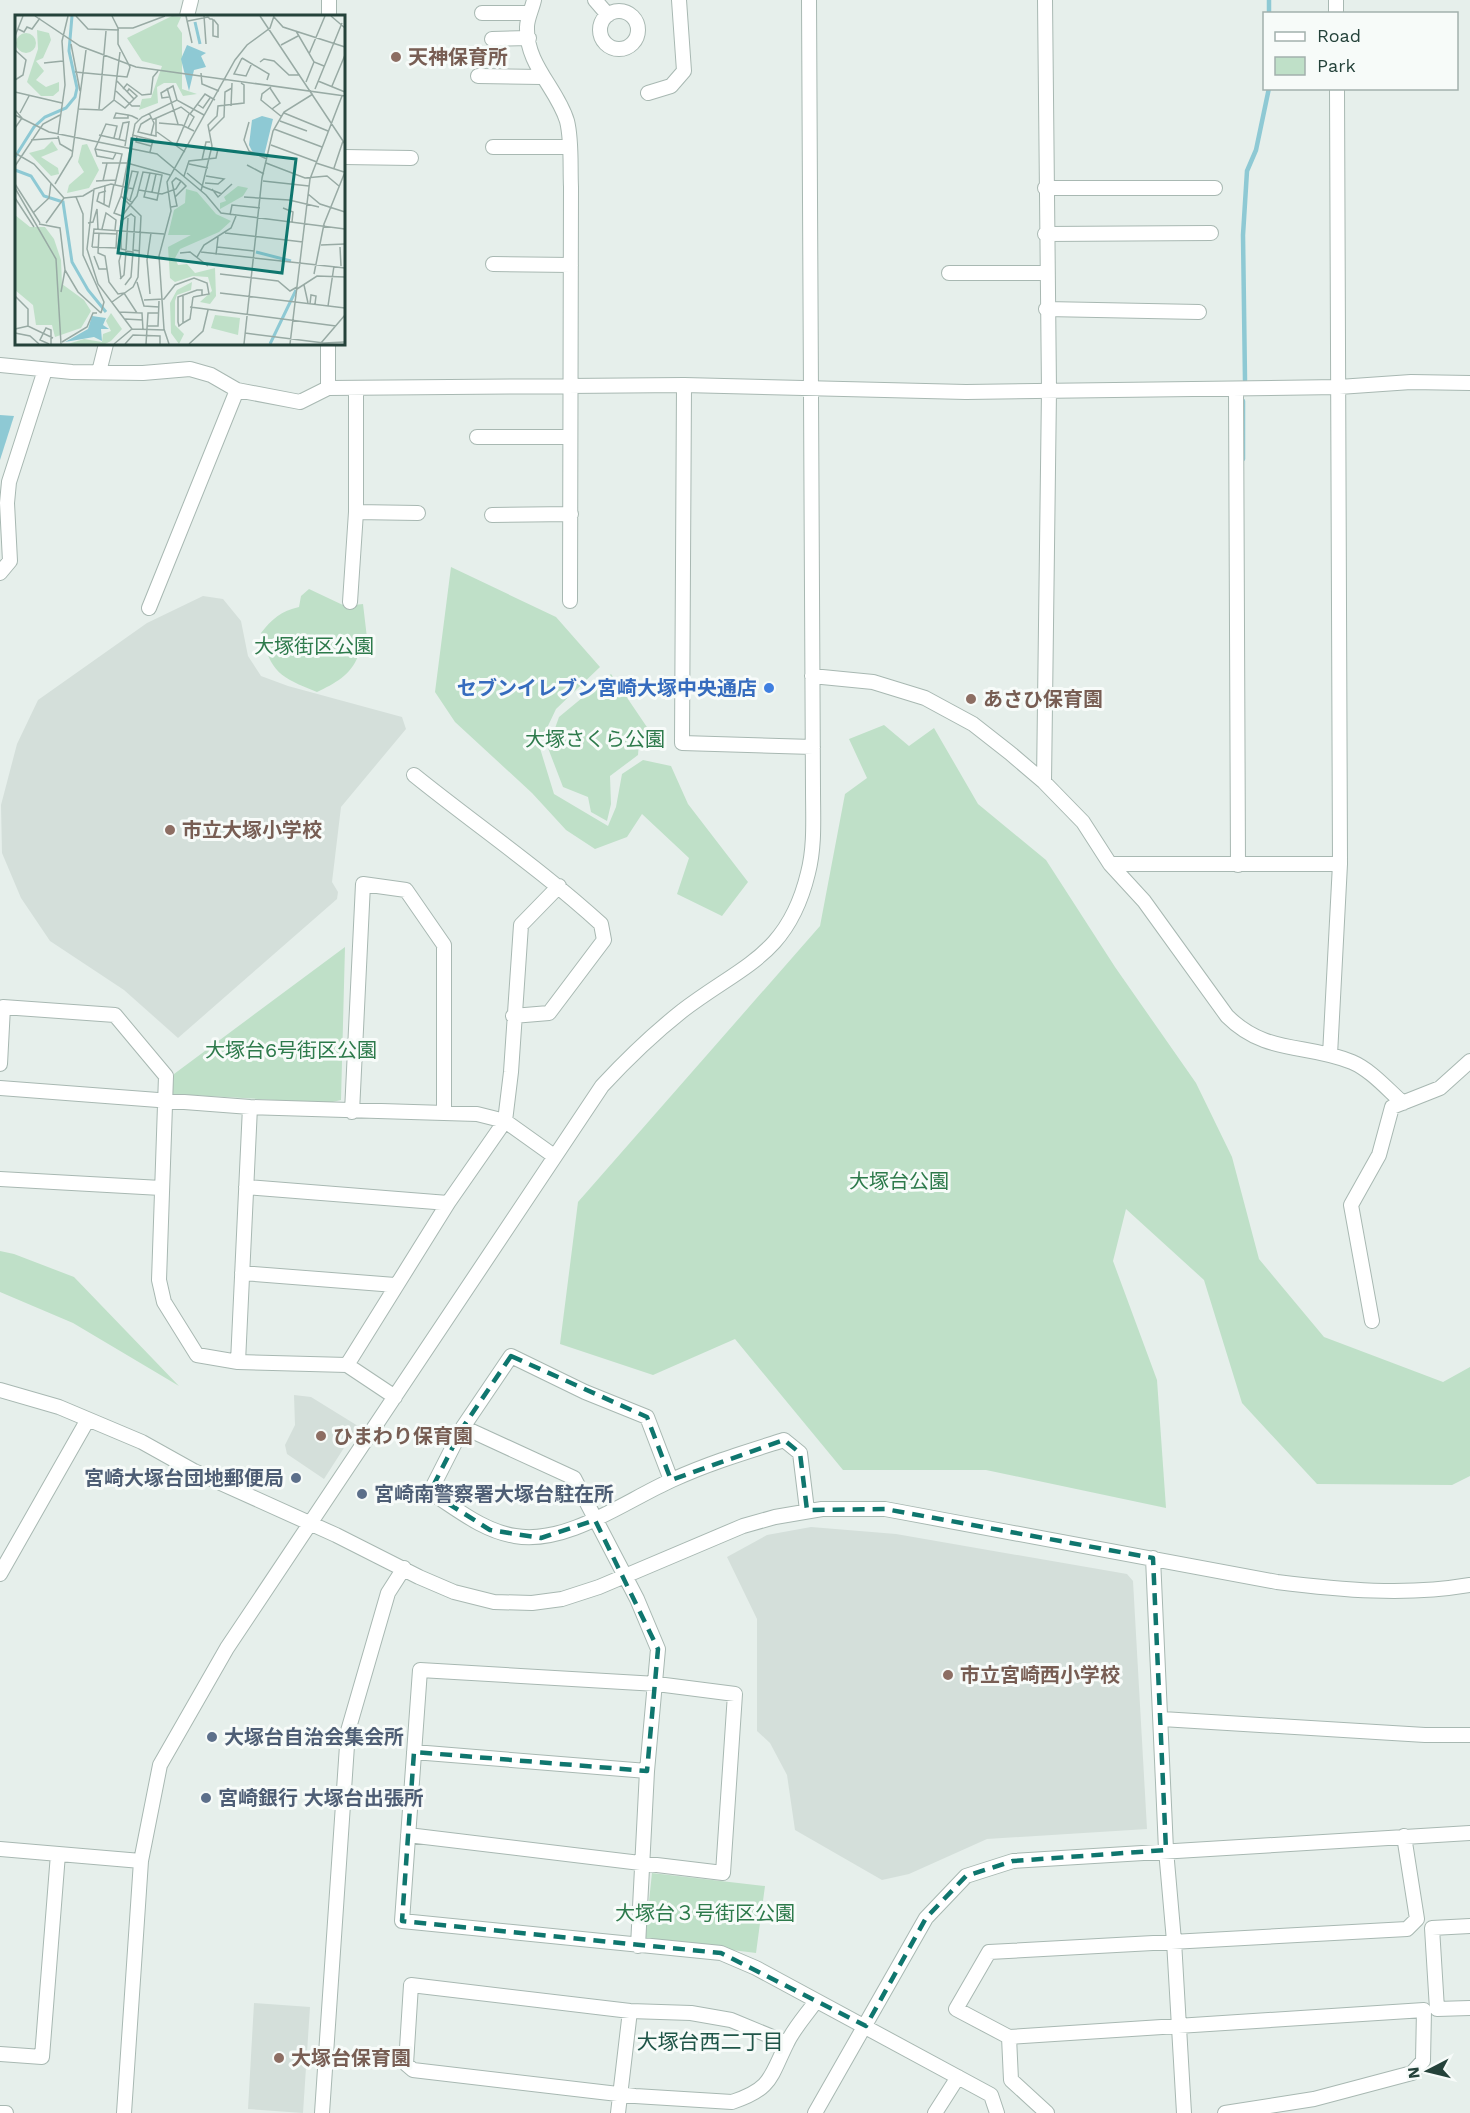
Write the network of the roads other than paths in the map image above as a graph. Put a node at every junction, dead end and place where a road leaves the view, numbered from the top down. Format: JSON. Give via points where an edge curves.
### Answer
{"nodes":[{"id":1,"x":191,"y":0,"type":"edge"},
{"id":2,"x":595,"y":0,"type":"edge"},
{"id":3,"x":680,"y":0,"type":"edge"},
{"id":4,"x":809,"y":0,"type":"edge"},
{"id":5,"x":1045,"y":0,"type":"edge"},
{"id":6,"x":532,"y":7,"type":"edge"},
{"id":7,"x":482,"y":13,"type":"dead end"},
{"id":8,"x":187,"y":15,"type":"edge"},
{"id":9,"x":608,"y":15,"type":"dead end"},
{"id":10,"x":529,"y":38,"type":"junction"},
{"id":11,"x":492,"y":39,"type":"dead end"},
{"id":12,"x":478,"y":76,"type":"dead end"},
{"id":13,"x":541,"y":77,"type":"junction"},
{"id":14,"x":1337,"y":90,"type":"edge"},
{"id":15,"x":648,"y":93,"type":"dead end"},
{"id":16,"x":493,"y":147,"type":"dead end"},
{"id":17,"x":569,"y":147,"type":"junction"},
{"id":18,"x":345,"y":157,"type":"edge"},
{"id":19,"x":411,"y":158,"type":"dead end"},
{"id":20,"x":1045,"y":188,"type":"junction"},
{"id":21,"x":1215,"y":188,"type":"dead end"},
{"id":22,"x":1211,"y":233,"type":"dead end"},
{"id":23,"x":1045,"y":234,"type":"junction"},
{"id":24,"x":493,"y":264,"type":"dead end"},
{"id":25,"x":570,"y":265,"type":"junction"},
{"id":26,"x":949,"y":273,"type":"dead end"},
{"id":27,"x":1046,"y":273,"type":"junction"},
{"id":28,"x":1046,"y":309,"type":"junction"},
{"id":29,"x":1199,"y":312,"type":"dead end"},
{"id":30,"x":106,"y":345,"type":"edge"},
{"id":31,"x":328,"y":345,"type":"edge"},
{"id":32,"x":0,"y":365,"type":"edge"},
{"id":33,"x":45,"y":370,"type":"junction"},
{"id":34,"x":99,"y":372,"type":"junction"},
{"id":35,"x":1470,"y":383,"type":"edge"},
{"id":36,"x":684,"y":385,"type":"junction"},
{"id":37,"x":570,"y":386,"type":"junction"},
{"id":38,"x":809,"y":386,"type":"junction"},
{"id":39,"x":1338,"y":387,"type":"junction"},
{"id":40,"x":327,"y":388,"type":"junction"},
{"id":41,"x":356,"y":388,"type":"junction"},
{"id":42,"x":1236,"y":389,"type":"junction"},
{"id":43,"x":237,"y":390,"type":"junction"},
{"id":44,"x":1049,"y":390,"type":"junction"},
{"id":45,"x":477,"y":437,"type":"dead end"},
{"id":46,"x":570,"y":437,"type":"junction"},
{"id":47,"x":356,"y":512,"type":"junction"},
{"id":48,"x":418,"y":513,"type":"dead end"},
{"id":49,"x":570,"y":514,"type":"junction"},
{"id":50,"x":492,"y":515,"type":"dead end"},
{"id":51,"x":0,"y":573,"type":"edge"},
{"id":52,"x":570,"y":601,"type":"dead end"},
{"id":53,"x":350,"y":602,"type":"dead end"},
{"id":54,"x":149,"y":608,"type":"dead end"},
{"id":55,"x":812,"y":676,"type":"junction"},
{"id":56,"x":813,"y":747,"type":"junction"},
{"id":57,"x":414,"y":775,"type":"dead end"},
{"id":58,"x":1044,"y":782,"type":"junction"},
{"id":59,"x":1110,"y":864,"type":"junction"},
{"id":60,"x":1340,"y":864,"type":"junction"},
{"id":61,"x":1238,"y":865,"type":"junction"},
{"id":62,"x":559,"y":886,"type":"junction"},
{"id":63,"x":513,"y":1016,"type":"junction"},
{"id":64,"x":1330,"y":1055,"type":"junction"},
{"id":65,"x":1470,"y":1061,"type":"edge"},
{"id":66,"x":0,"y":1064,"type":"edge"},
{"id":67,"x":0,"y":1088,"type":"edge"},
{"id":68,"x":165,"y":1102,"type":"junction"},
{"id":69,"x":1403,"y":1104,"type":"junction"},
{"id":70,"x":250,"y":1107,"type":"junction"},
{"id":71,"x":352,"y":1112,"type":"junction"},
{"id":72,"x":444,"y":1113,"type":"junction"},
{"id":73,"x":504,"y":1121,"type":"junction"},
{"id":74,"x":554,"y":1156,"type":"junction"},
{"id":75,"x":0,"y":1179,"type":"edge"},
{"id":76,"x":246,"y":1187,"type":"junction"},
{"id":77,"x":161,"y":1188,"type":"junction"},
{"id":78,"x":448,"y":1203,"type":"junction"},
{"id":79,"x":242,"y":1273,"type":"junction"},
{"id":80,"x":395,"y":1285,"type":"junction"},
{"id":81,"x":1372,"y":1321,"type":"dead end"},
{"id":82,"x":238,"y":1362,"type":"junction"},
{"id":83,"x":347,"y":1365,"type":"junction"},
{"id":84,"x":0,"y":1390,"type":"edge"},
{"id":85,"x":395,"y":1397,"type":"junction"},
{"id":86,"x":87,"y":1421,"type":"junction"},
{"id":87,"x":463,"y":1427,"type":"junction"},
{"id":88,"x":671,"y":1480,"type":"junction"},
{"id":89,"x":807,"y":1510,"type":"junction"},
{"id":90,"x":595,"y":1520,"type":"junction"},
{"id":91,"x":311,"y":1524,"type":"junction"},
{"id":92,"x":7,"y":1548,"type":"edge"},
{"id":93,"x":1153,"y":1558,"type":"junction"},
{"id":94,"x":404,"y":1568,"type":"junction"},
{"id":95,"x":0,"y":1574,"type":"edge"},
{"id":96,"x":626,"y":1576,"type":"junction"},
{"id":97,"x":1470,"y":1585,"type":"edge"},
{"id":98,"x":657,"y":1684,"type":"junction"},
{"id":99,"x":1162,"y":1719,"type":"junction"},
{"id":100,"x":1470,"y":1735,"type":"edge"},
{"id":101,"x":414,"y":1752,"type":"junction"},
{"id":102,"x":647,"y":1771,"type":"junction"},
{"id":103,"x":1470,"y":1833,"type":"edge"},
{"id":104,"x":408,"y":1835,"type":"junction"},
{"id":105,"x":1404,"y":1836,"type":"junction"},
{"id":106,"x":0,"y":1849,"type":"edge"},
{"id":107,"x":1166,"y":1850,"type":"junction"},
{"id":108,"x":58,"y":1854,"type":"junction"},
{"id":109,"x":141,"y":1861,"type":"junction"},
{"id":110,"x":644,"y":1864,"type":"junction"},
{"id":111,"x":1470,"y":1926,"type":"edge"},
{"id":112,"x":1174,"y":1941,"type":"junction"},
{"id":113,"x":638,"y":1946,"type":"junction"},
{"id":114,"x":816,"y":2001,"type":"junction"},
{"id":115,"x":1470,"y":2008,"type":"edge"},
{"id":116,"x":630,"y":2011,"type":"junction"},
{"id":117,"x":866,"y":2026,"type":"junction"},
{"id":118,"x":1179,"y":2026,"type":"junction"},
{"id":119,"x":1009,"y":2037,"type":"junction"},
{"id":120,"x":787,"y":2043,"type":"junction"},
{"id":121,"x":0,"y":2054,"type":"edge"},
{"id":122,"x":958,"y":2077,"type":"junction"},
{"id":123,"x":621,"y":2095,"type":"junction"},
{"id":124,"x":0,"y":2113,"type":"edge"},
{"id":125,"x":6,"y":2113,"type":"edge"},
{"id":126,"x":124,"y":2113,"type":"edge"},
{"id":127,"x":322,"y":2113,"type":"edge"},
{"id":128,"x":618,"y":2113,"type":"edge"},
{"id":129,"x":815,"y":2113,"type":"edge"},
{"id":130,"x":935,"y":2113,"type":"edge"},
{"id":131,"x":997,"y":2113,"type":"edge"},
{"id":132,"x":1047,"y":2113,"type":"edge"},
{"id":133,"x":1184,"y":2113,"type":"edge"},
{"id":134,"x":1225,"y":2113,"type":"edge"}],
"edges":[{"from":1,"to":8,"type":"street"},
{"from":2,"to":9,"type":"street"},
{"from":3,"to":15,"type":"street","via":[[684,71],[671,86]]},
{"from":4,"to":38,"type":"street"},
{"from":5,"to":20,"type":"street"},
{"from":6,"to":7,"type":"street"},
{"from":6,"to":10,"type":"street","via":[[527,27]]},
{"from":10,"to":11,"type":"street"},
{"from":10,"to":13,"type":"street"},
{"from":12,"to":13,"type":"street"},
{"from":13,"to":17,"type":"street","via":[[568,124]]},
{"from":14,"to":39,"type":"street"},
{"from":16,"to":17,"type":"street"},
{"from":17,"to":25,"type":"street"},
{"from":18,"to":19,"type":"street"},
{"from":20,"to":21,"type":"street"},
{"from":20,"to":23,"type":"street"},
{"from":22,"to":23,"type":"street"},
{"from":23,"to":27,"type":"street"},
{"from":24,"to":25,"type":"street"},
{"from":25,"to":37,"type":"street"},
{"from":26,"to":27,"type":"street"},
{"from":27,"to":28,"type":"street"},
{"from":28,"to":29,"type":"street"},
{"from":28,"to":44,"type":"street"},
{"from":30,"to":34,"type":"street"},
{"from":31,"to":40,"type":"street"},
{"from":32,"to":33,"type":"street"},
{"from":33,"to":34,"type":"street"},
{"from":33,"to":51,"type":"street","via":[[9,482],[10,561]]},
{"from":34,"to":43,"type":"street","via":[[190,369]]},
{"from":35,"to":39,"type":"street"},
{"from":36,"to":37,"type":"street"},
{"from":36,"to":38,"type":"street"},
{"from":36,"to":56,"type":"street","via":[[682,743]]},
{"from":37,"to":41,"type":"street"},
{"from":37,"to":46,"type":"street"},
{"from":38,"to":44,"type":"street","via":[[966,392]]},
{"from":38,"to":55,"type":"street"},
{"from":39,"to":42,"type":"street"},
{"from":39,"to":60,"type":"street"},
{"from":40,"to":41,"type":"street"},
{"from":40,"to":43,"type":"street","via":[[300,402]]},
{"from":41,"to":47,"type":"street"},
{"from":42,"to":44,"type":"street"},
{"from":42,"to":61,"type":"street"},
{"from":43,"to":54,"type":"street"},
{"from":44,"to":58,"type":"street"},
{"from":45,"to":46,"type":"street"},
{"from":46,"to":49,"type":"street"},
{"from":47,"to":48,"type":"street"},
{"from":47,"to":53,"type":"street"},
{"from":49,"to":50,"type":"street"},
{"from":49,"to":52,"type":"street"},
{"from":55,"to":56,"type":"street"},
{"from":55,"to":58,"type":"street","via":[[873,682],[925,698],[973,724]]},
{"from":56,"to":74,"type":"street","via":[[813,845],[808,873],[783,933],[759,959],[639,1046],[602,1086]]},
{"from":57,"to":62,"type":"street"},
{"from":58,"to":59,"type":"street","via":[[1083,822]]},
{"from":59,"to":61,"type":"street"},
{"from":59,"to":64,"type":"street","via":[[1144,901],[1240,1029],[1282,1048]]},
{"from":60,"to":61,"type":"street"},
{"from":60,"to":64,"type":"street"},
{"from":62,"to":63,"type":"street","via":[[521,926]]},
{"from":62,"to":63,"type":"street","via":[[601,924],[604,940],[549,1013]]},
{"from":63,"to":73,"type":"street"},
{"from":64,"to":69,"type":"street","via":[[1354,1063]]},
{"from":65,"to":69,"type":"street","via":[[1440,1088]]},
{"from":66,"to":68,"type":"street","via":[[3,1007],[115,1015],[166,1076]]},
{"from":67,"to":68,"type":"street"},
{"from":68,"to":70,"type":"street"},
{"from":68,"to":77,"type":"street"},
{"from":69,"to":81,"type":"street","via":[[1392,1107],[1379,1155],[1351,1205]]},
{"from":70,"to":71,"type":"street"},
{"from":70,"to":76,"type":"street"},
{"from":71,"to":72,"type":"street"},
{"from":71,"to":72,"type":"street","via":[[363,884],[406,890],[444,945]]},
{"from":72,"to":73,"type":"street","via":[[477,1114]]},
{"from":73,"to":74,"type":"street"},
{"from":73,"to":78,"type":"street"},
{"from":74,"to":85,"type":"street"},
{"from":75,"to":77,"type":"street"},
{"from":76,"to":78,"type":"street"},
{"from":76,"to":79,"type":"street"},
{"from":77,"to":82,"type":"street","via":[[159,1281],[164,1302],[197,1355]]},
{"from":78,"to":80,"type":"street"},
{"from":79,"to":80,"type":"street"},
{"from":79,"to":82,"type":"street"},
{"from":80,"to":83,"type":"street"},
{"from":82,"to":83,"type":"street"},
{"from":83,"to":85,"type":"street"},
{"from":84,"to":86,"type":"street","via":[[59,1407]]},
{"from":85,"to":91,"type":"street"},
{"from":86,"to":91,"type":"street","via":[[142,1442],[194,1471]]},
{"from":86,"to":92,"type":"street"},
{"from":87,"to":88,"type":"street","via":[[511,1356],[647,1417]]},
{"from":87,"to":90,"type":"street","via":[[574,1478]]},
{"from":87,"to":90,"type":"street","via":[[430,1492],[490,1530],[515,1536],[541,1538]]},
{"from":88,"to":89,"type":"street","via":[[784,1440],[800,1454]]},
{"from":88,"to":90,"type":"street"},
{"from":89,"to":93,"type":"street","via":[[885,1509]]},
{"from":89,"to":96,"type":"street","via":[[743,1526]]},
{"from":90,"to":96,"type":"street"},
{"from":91,"to":94,"type":"street"},
{"from":91,"to":109,"type":"street","via":[[227,1648],[160,1766]]},
{"from":92,"to":95,"type":"street"},
{"from":93,"to":97,"type":"street","via":[[1340,1590],[1399,1591]]},
{"from":93,"to":99,"type":"street"},
{"from":94,"to":96,"type":"street","via":[[454,1592],[494,1602],[562,1599]]},
{"from":94,"to":127,"type":"street","via":[[388,1593],[348,1731]]},
{"from":96,"to":98,"type":"street","via":[[658,1649]]},
{"from":98,"to":101,"type":"street","via":[[420,1670]]},
{"from":98,"to":102,"type":"street"},
{"from":98,"to":110,"type":"street","via":[[735,1694],[723,1873]]},
{"from":99,"to":100,"type":"street"},
{"from":99,"to":107,"type":"street"},
{"from":101,"to":102,"type":"street"},
{"from":101,"to":104,"type":"street"},
{"from":102,"to":110,"type":"street"},
{"from":103,"to":105,"type":"street"},
{"from":104,"to":110,"type":"street"},
{"from":104,"to":113,"type":"street","via":[[402,1921]]},
{"from":105,"to":107,"type":"street"},
{"from":105,"to":112,"type":"street","via":[[1417,1919],[1407,1929]]},
{"from":106,"to":108,"type":"street"},
{"from":107,"to":112,"type":"street"},
{"from":107,"to":117,"type":"street","via":[[1013,1861],[966,1876],[926,1918]]},
{"from":108,"to":109,"type":"street"},
{"from":108,"to":121,"type":"street","via":[[42,2057]]},
{"from":109,"to":126,"type":"street"},
{"from":110,"to":113,"type":"street"},
{"from":111,"to":115,"type":"street","via":[[1432,1928],[1437,2009]]},
{"from":112,"to":118,"type":"street"},
{"from":112,"to":119,"type":"street","via":[[989,1952],[956,2009]]},
{"from":113,"to":114,"type":"street","via":[[721,1953]]},
{"from":114,"to":117,"type":"street"},
{"from":114,"to":120,"type":"street"},
{"from":116,"to":120,"type":"street","via":[[691,2013],[731,2020]]},
{"from":116,"to":123,"type":"street"},
{"from":116,"to":123,"type":"street","via":[[411,1984],[406,2064],[413,2070]]},
{"from":117,"to":122,"type":"street"},
{"from":117,"to":129,"type":"street"},
{"from":118,"to":119,"type":"street"},
{"from":118,"to":133,"type":"street"},
{"from":118,"to":134,"type":"street","via":[[1424,2010],[1423,2061],[1412,2073],[1314,2099]]},
{"from":119,"to":132,"type":"street","via":[[1011,2080]]},
{"from":120,"to":123,"type":"street","via":[[767,2083],[732,2102]]},
{"from":122,"to":130,"type":"street"},
{"from":122,"to":131,"type":"street","via":[[991,2095]]},
{"from":123,"to":128,"type":"street"},
{"from":124,"to":125,"type":"street"}]}
